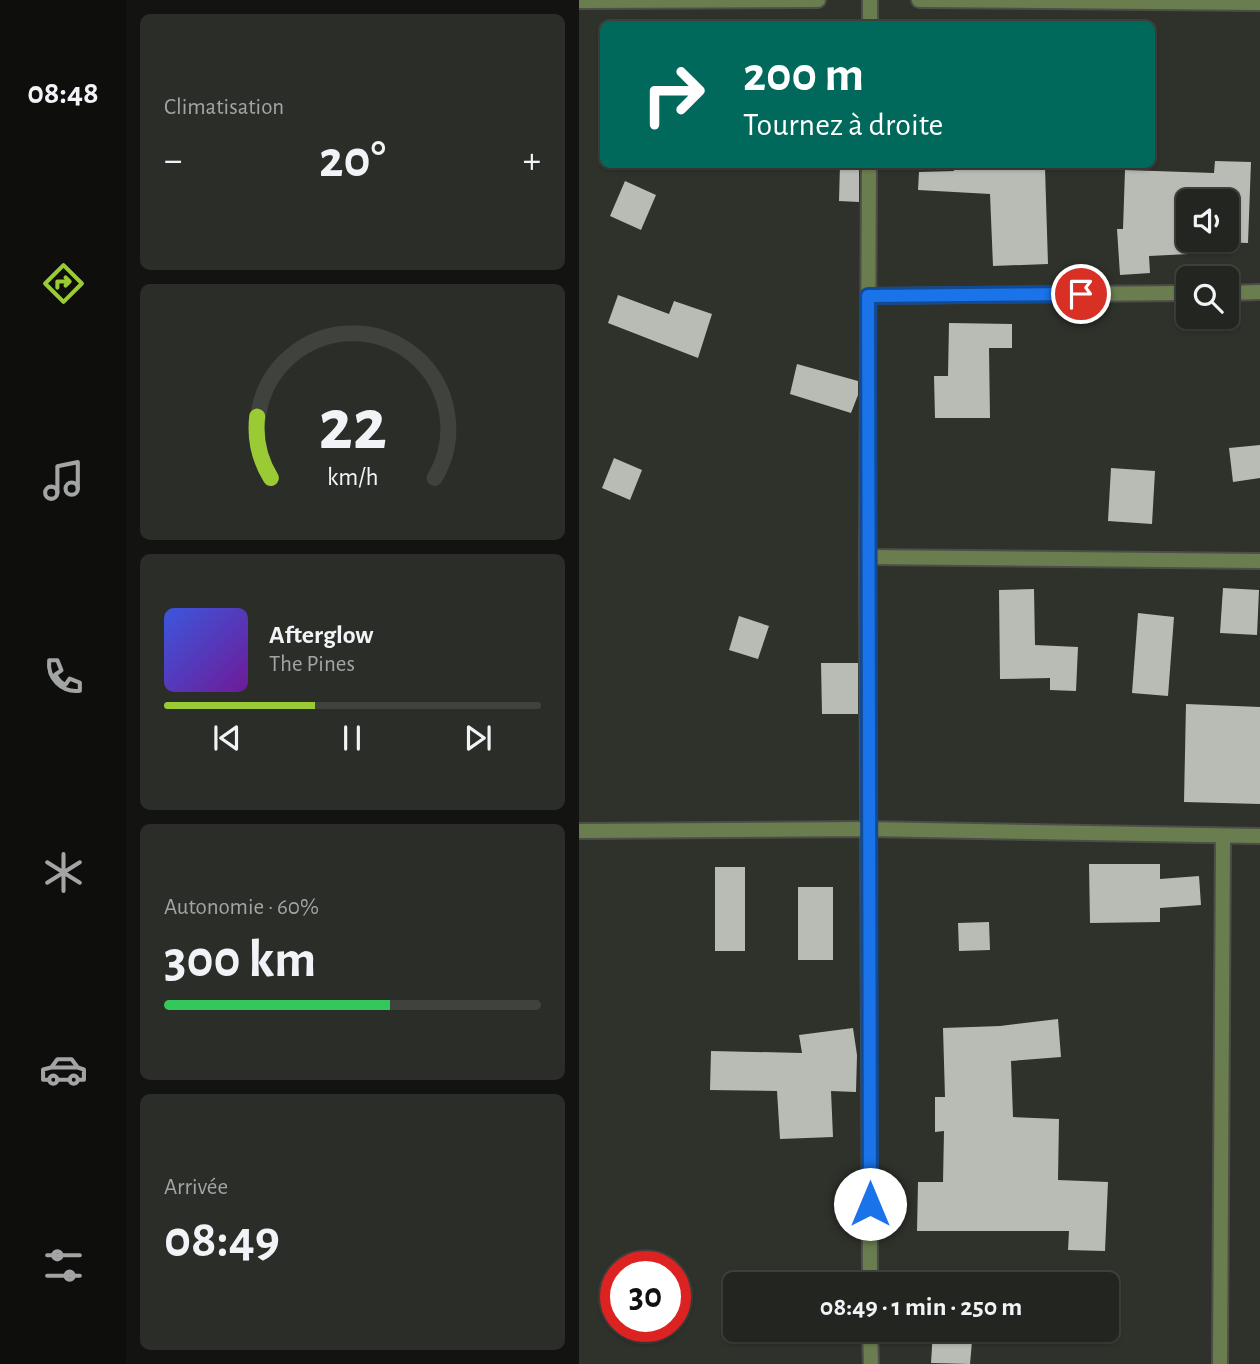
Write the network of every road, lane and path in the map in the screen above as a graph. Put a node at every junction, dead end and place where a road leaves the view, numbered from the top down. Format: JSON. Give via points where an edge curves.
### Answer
{"nodes":[{"id":1,"x":818,"y":0,"type":"edge"},
{"id":2,"x":870,"y":0,"type":"edge"},
{"id":3,"x":919,"y":0,"type":"edge"},
{"id":4,"x":579,"y":1,"type":"edge"},
{"id":5,"x":1260,"y":3,"type":"edge"},
{"id":6,"x":870,"y":21,"type":"edge"},
{"id":7,"x":869,"y":168,"type":"edge"},
{"id":8,"x":1260,"y":292,"type":"edge"},
{"id":9,"x":1176,"y":293,"type":"edge"},
{"id":10,"x":1239,"y":293,"type":"edge"},
{"id":11,"x":868,"y":296,"type":"junction"},
{"id":12,"x":867,"y":558,"type":"junction"},
{"id":13,"x":1260,"y":561,"type":"edge"},
{"id":14,"x":868,"y":829,"type":"junction"},
{"id":15,"x":579,"y":831,"type":"edge"},
{"id":16,"x":1223,"y":836,"type":"junction"},
{"id":17,"x":1260,"y":836,"type":"edge"},
{"id":18,"x":870,"y":1272,"type":"edge"},
{"id":19,"x":871,"y":1342,"type":"edge"},
{"id":20,"x":871,"y":1364,"type":"edge"},
{"id":21,"x":1220,"y":1364,"type":"edge"}],
"edges":[{"from":1,"to":4,"type":"street"},
{"from":2,"to":6,"type":"street"},
{"from":3,"to":5,"type":"street"},
{"from":7,"to":11,"type":"street"},
{"from":8,"to":10,"type":"street"},
{"from":9,"to":11,"type":"street"},
{"from":11,"to":12,"type":"street"},
{"from":12,"to":13,"type":"street"},
{"from":12,"to":14,"type":"street"},
{"from":14,"to":15,"type":"street"},
{"from":14,"to":16,"type":"street"},
{"from":14,"to":18,"type":"street"},
{"from":16,"to":17,"type":"street"},
{"from":16,"to":21,"type":"street"},
{"from":19,"to":20,"type":"street"}]}
